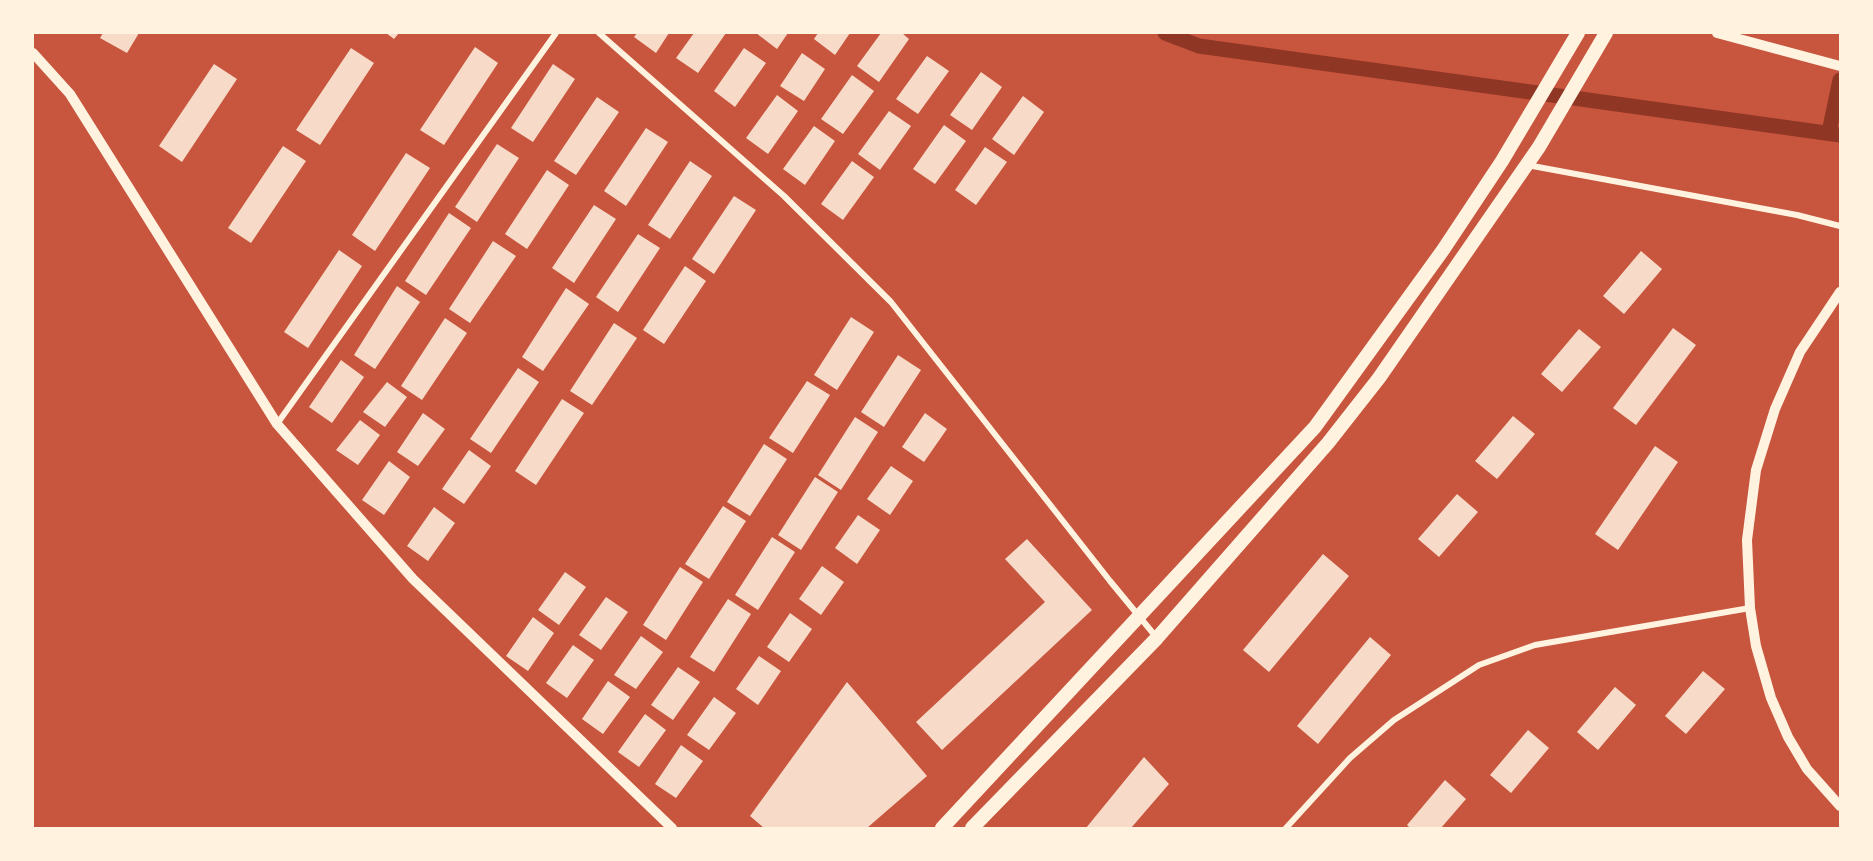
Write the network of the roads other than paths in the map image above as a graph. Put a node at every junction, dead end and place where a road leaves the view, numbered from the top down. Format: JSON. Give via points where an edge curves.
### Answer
{"nodes":[{"id":1,"x":556,"y":33,"type":"edge"},
{"id":2,"x":599,"y":33,"type":"edge"},
{"id":3,"x":1578,"y":33,"type":"edge"},
{"id":4,"x":1717,"y":33,"type":"edge"},
{"id":5,"x":1604,"y":37,"type":"edge"},
{"id":6,"x":33,"y":53,"type":"edge"},
{"id":7,"x":1840,"y":66,"type":"edge"},
{"id":8,"x":1526,"y":165,"type":"junction"},
{"id":9,"x":1840,"y":226,"type":"edge"},
{"id":10,"x":1840,"y":292,"type":"edge"},
{"id":11,"x":277,"y":424,"type":"junction"},
{"id":12,"x":1750,"y":608,"type":"junction"},
{"id":13,"x":1139,"y":616,"type":"junction"},
{"id":14,"x":1157,"y":639,"type":"junction"},
{"id":15,"x":1840,"y":806,"type":"edge"},
{"id":16,"x":672,"y":828,"type":"edge"},
{"id":17,"x":942,"y":828,"type":"edge"},
{"id":18,"x":972,"y":828,"type":"edge"},
{"id":19,"x":1286,"y":828,"type":"edge"}],
"edges":[{"from":1,"to":11,"type":"street"},
{"from":2,"to":13,"type":"street","via":[[784,196],[891,302]]},
{"from":3,"to":13,"type":"highway","via":[[1502,162],[1315,427]]},
{"from":4,"to":7,"type":"street"},
{"from":5,"to":8,"type":"highway"},
{"from":6,"to":11,"type":"street","via":[[70,94]]},
{"from":8,"to":9,"type":"street"},
{"from":8,"to":14,"type":"highway","via":[[1379,378],[1328,443]]},
{"from":10,"to":12,"type":"street","via":[[1800,352],[1775,409],[1756,470],[1747,540]]},
{"from":11,"to":16,"type":"street","via":[[412,579]]},
{"from":12,"to":15,"type":"street","via":[[1771,698],[1788,737],[1807,769]]},
{"from":12,"to":19,"type":"street","via":[[1534,645],[1479,665],[1394,720],[1350,759]]},
{"from":13,"to":14,"type":"street"},
{"from":13,"to":17,"type":"highway"},
{"from":14,"to":18,"type":"highway"}]}
